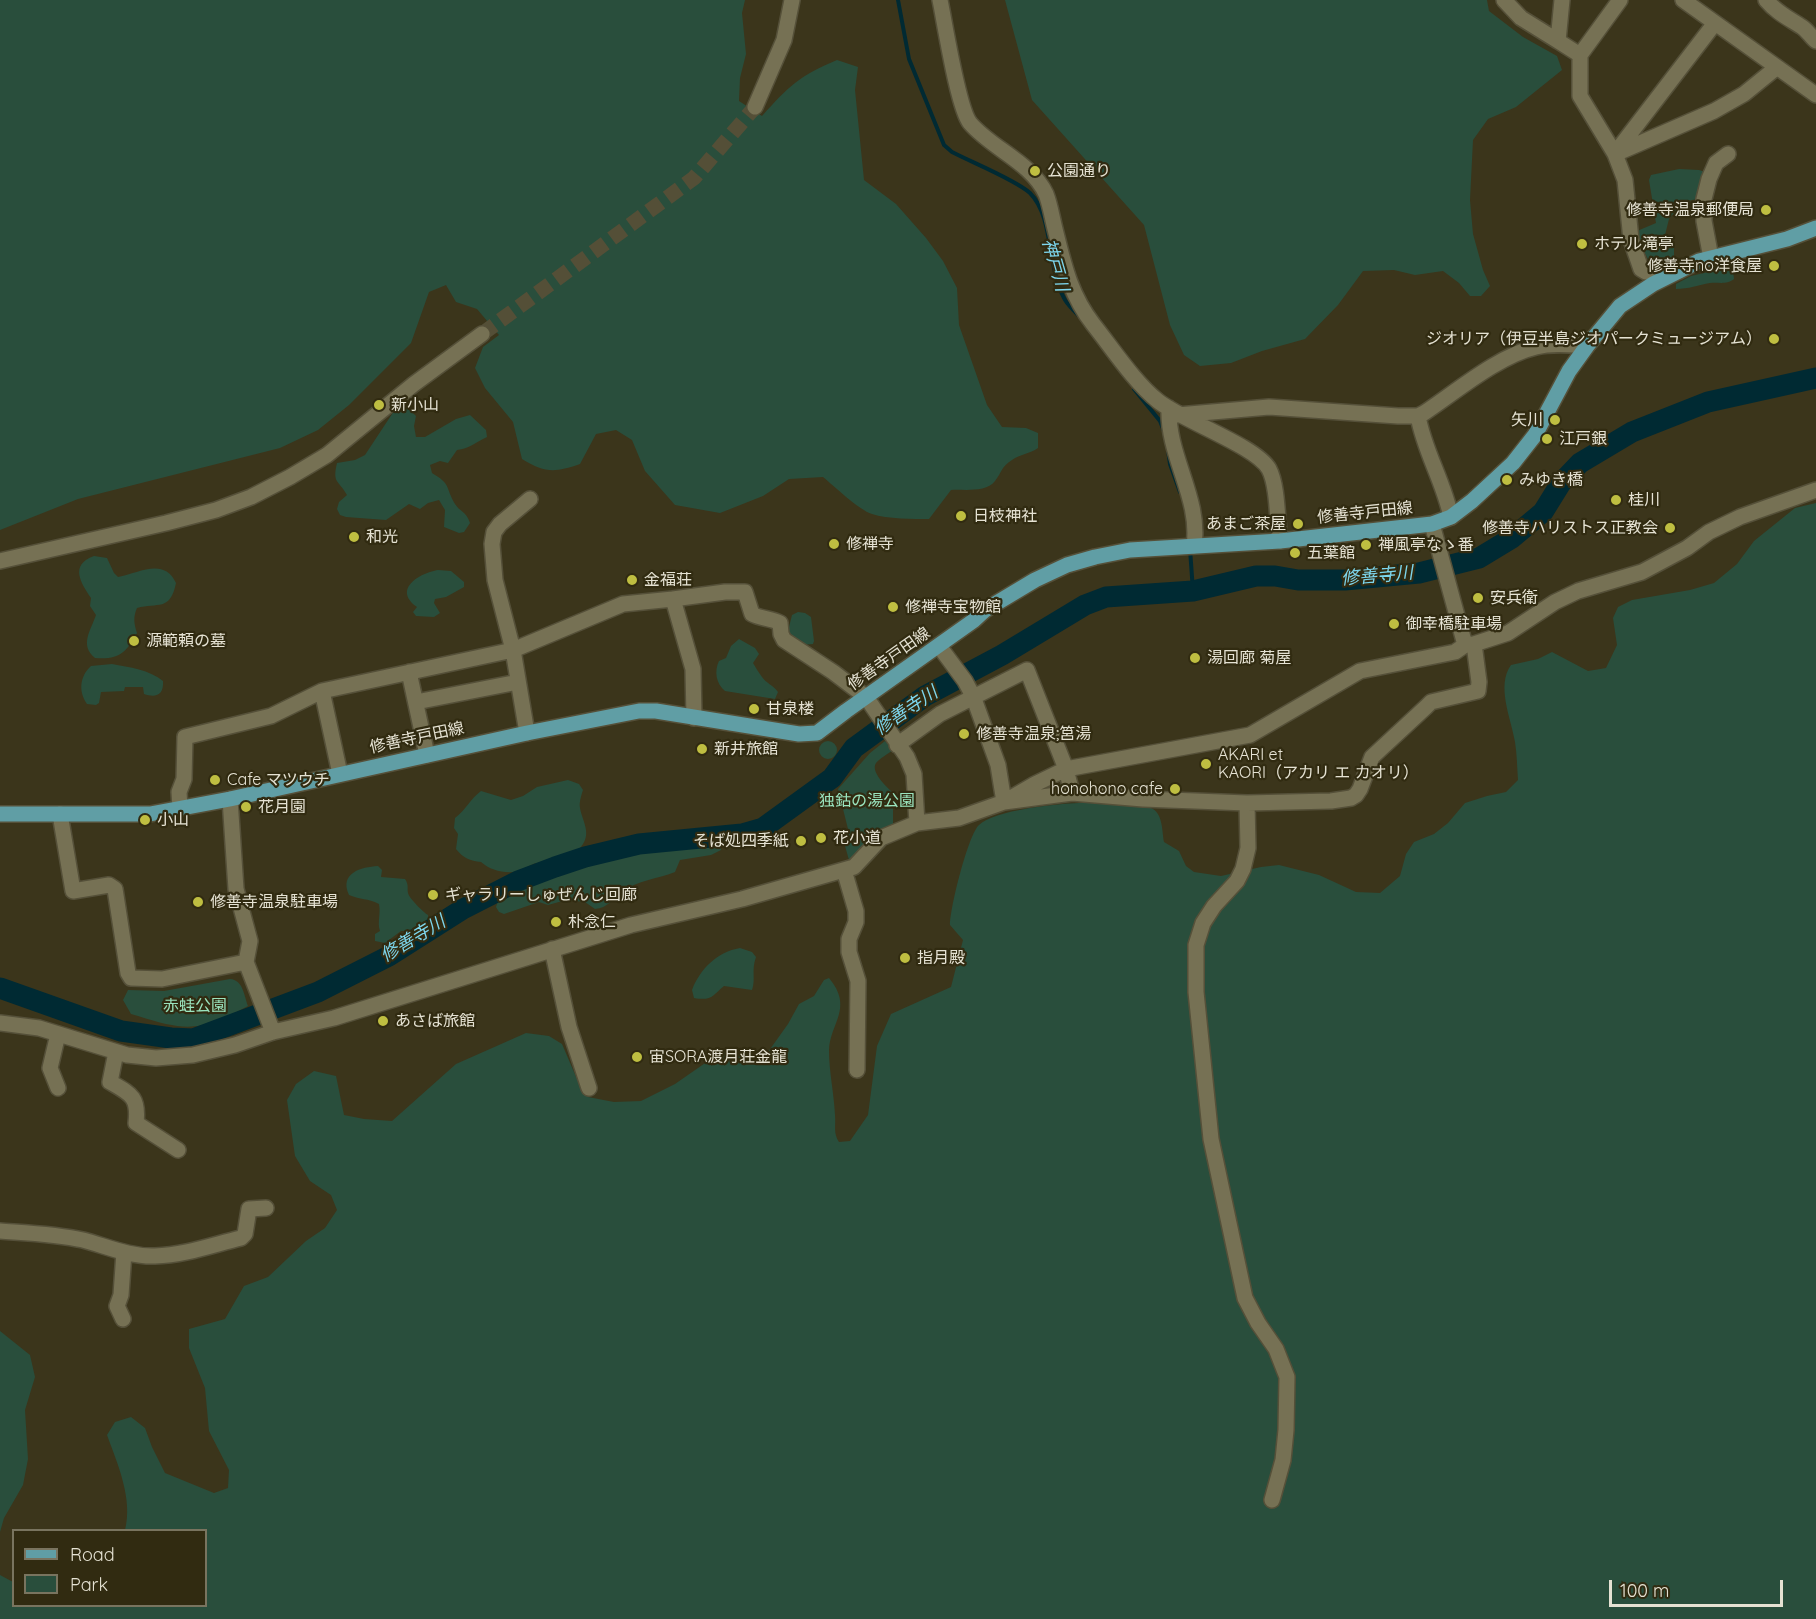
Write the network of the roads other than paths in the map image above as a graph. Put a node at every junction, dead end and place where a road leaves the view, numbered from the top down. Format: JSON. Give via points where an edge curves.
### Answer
{"nodes":[{"id":1,"x":792,"y":0,"type":"edge"},
{"id":2,"x":940,"y":0,"type":"edge"},
{"id":3,"x":1504,"y":0,"type":"edge"},
{"id":4,"x":1562,"y":0,"type":"edge"},
{"id":5,"x":1620,"y":0,"type":"edge"},
{"id":6,"x":1683,"y":0,"type":"edge"},
{"id":7,"x":1766,"y":0,"type":"edge"},
{"id":8,"x":1715,"y":23,"type":"junction"},
{"id":9,"x":1558,"y":41,"type":"junction"},
{"id":10,"x":1816,"y":41,"type":"edge"},
{"id":11,"x":1580,"y":55,"type":"junction"},
{"id":12,"x":1776,"y":68,"type":"junction"},
{"id":13,"x":1816,"y":96,"type":"edge"},
{"id":14,"x":755,"y":107,"type":"tunnel mouth"},
{"id":15,"x":1615,"y":154,"type":"junction"},
{"id":16,"x":1728,"y":154,"type":"dead end"},
{"id":17,"x":1816,"y":228,"type":"edge"},
{"id":18,"x":1711,"y":258,"type":"junction"},
{"id":19,"x":1679,"y":271,"type":"junction"},
{"id":20,"x":482,"y":334,"type":"tunnel mouth"},
{"id":21,"x":1587,"y":346,"type":"junction"},
{"id":22,"x":1173,"y":412,"type":"junction"},
{"id":23,"x":1418,"y":416,"type":"junction"},
{"id":24,"x":1816,"y":490,"type":"edge"},
{"id":25,"x":530,"y":499,"type":"dead end"},
{"id":26,"x":1451,"y":517,"type":"junction"},
{"id":27,"x":1432,"y":524,"type":"junction"},
{"id":28,"x":1280,"y":540,"type":"junction"},
{"id":29,"x":1194,"y":546,"type":"junction"},
{"id":30,"x":0,"y":561,"type":"edge"},
{"id":31,"x":673,"y":598,"type":"junction"},
{"id":32,"x":1469,"y":645,"type":"junction"},
{"id":33,"x":939,"y":646,"type":"junction"},
{"id":34,"x":513,"y":650,"type":"junction"},
{"id":35,"x":409,"y":672,"type":"junction"},
{"id":36,"x":518,"y":682,"type":"junction"},
{"id":37,"x":322,"y":691,"type":"junction"},
{"id":38,"x":973,"y":696,"type":"junction"},
{"id":39,"x":416,"y":702,"type":"junction"},
{"id":40,"x":869,"y":703,"type":"junction"},
{"id":41,"x":694,"y":718,"type":"junction"},
{"id":42,"x":527,"y":732,"type":"junction"},
{"id":43,"x":897,"y":745,"type":"junction"},
{"id":44,"x":427,"y":754,"type":"junction"},
{"id":45,"x":1066,"y":769,"type":"junction"},
{"id":46,"x":340,"y":774,"type":"junction"},
{"id":47,"x":1072,"y":793,"type":"junction"},
{"id":48,"x":230,"y":799,"type":"junction"},
{"id":49,"x":1004,"y":802,"type":"junction"},
{"id":50,"x":1247,"y":803,"type":"junction"},
{"id":51,"x":180,"y":808,"type":"junction"},
{"id":52,"x":0,"y":814,"type":"edge"},
{"id":53,"x":60,"y":814,"type":"junction"},
{"id":54,"x":917,"y":823,"type":"junction"},
{"id":55,"x":844,"y":870,"type":"junction"},
{"id":56,"x":552,"y":949,"type":"junction"},
{"id":57,"x":246,"y":962,"type":"junction"},
{"id":58,"x":0,"y":1023,"type":"edge"},
{"id":59,"x":272,"y":1029,"type":"junction"},
{"id":60,"x":58,"y":1034,"type":"junction"},
{"id":61,"x":116,"y":1052,"type":"junction"},
{"id":62,"x":857,"y":1070,"type":"dead end"},
{"id":63,"x":58,"y":1088,"type":"dead end"},
{"id":64,"x":589,"y":1088,"type":"dead end"},
{"id":65,"x":178,"y":1150,"type":"dead end"},
{"id":66,"x":266,"y":1208,"type":"dead end"},
{"id":67,"x":0,"y":1231,"type":"edge"},
{"id":68,"x":124,"y":1252,"type":"junction"},
{"id":69,"x":123,"y":1319,"type":"dead end"},
{"id":70,"x":1272,"y":1500,"type":"dead end"}],
"edges":[{"from":1,"to":14,"type":"street","via":[[784,40]]},
{"from":2,"to":22,"type":"street","via":[[968,121],[1036,180],[1046,194],[1077,302],[1141,384]]},
{"from":3,"to":9,"type":"street","via":[[1521,18]]},
{"from":4,"to":9,"type":"street"},
{"from":5,"to":11,"type":"street"},
{"from":6,"to":8,"type":"street"},
{"from":7,"to":10,"type":"street"},
{"from":8,"to":12,"type":"street"},
{"from":8,"to":15,"type":"street"},
{"from":9,"to":11,"type":"street"},
{"from":11,"to":15,"type":"street","via":[[1580,96]]},
{"from":12,"to":13,"type":"street"},
{"from":12,"to":15,"type":"street","via":[[1744,94],[1714,111]]},
{"from":15,"to":19,"type":"street","via":[[1625,180],[1631,240],[1641,269],[1646,272],[1666,266]]},
{"from":16,"to":18,"type":"street","via":[[1716,163],[1704,199]]},
{"from":17,"to":18,"type":"main road","name":"修善寺戸田線"},
{"from":18,"to":19,"type":"main road","name":"修善寺戸田線"},
{"from":19,"to":21,"type":"main road","name":"修善寺戸田線","via":[[1620,306]]},
{"from":20,"to":30,"type":"street","via":[[327,455],[251,497],[216,510]]},
{"from":21,"to":23,"type":"street","via":[[1557,344],[1522,351]]},
{"from":21,"to":26,"type":"main road","name":"修善寺戸田線","via":[[1523,451],[1493,483]]},
{"from":22,"to":23,"type":"street","via":[[1269,407]]},
{"from":22,"to":28,"type":"street","via":[[1245,448],[1264,462],[1273,479]]},
{"from":22,"to":29,"type":"street","via":[[1168,429],[1194,512]]},
{"from":23,"to":26,"type":"street"},
{"from":24,"to":32,"type":"street","via":[[1740,517],[1642,572],[1578,591],[1508,633]]},
{"from":25,"to":34,"type":"street","via":[[500,524],[492,544],[495,580]]},
{"from":26,"to":27,"type":"main road","name":"修善寺戸田線"},
{"from":27,"to":28,"type":"main road","name":"修善寺戸田線"},
{"from":27,"to":32,"type":"street"},
{"from":28,"to":29,"type":"main road","name":"修善寺戸田線"},
{"from":29,"to":33,"type":"main road","name":"修善寺戸田線","via":[[1130,550],[1066,566],[985,610]]},
{"from":31,"to":34,"type":"street","via":[[623,604]]},
{"from":31,"to":40,"type":"street","via":[[745,592],[752,614],[780,623],[784,640],[833,672]]},
{"from":31,"to":41,"type":"street","via":[[693,669]]},
{"from":32,"to":45,"type":"street","via":[[1455,652],[1360,671],[1250,735]]},
{"from":32,"to":50,"type":"street","via":[[1478,691],[1431,702],[1372,757],[1356,795],[1331,801]]},
{"from":33,"to":38,"type":"street"},
{"from":33,"to":40,"type":"main road","name":"修善寺戸田線"},
{"from":34,"to":35,"type":"street"},
{"from":34,"to":36,"type":"street"},
{"from":35,"to":37,"type":"street"},
{"from":35,"to":39,"type":"street"},
{"from":36,"to":39,"type":"street"},
{"from":36,"to":42,"type":"street"},
{"from":37,"to":46,"type":"street"},
{"from":37,"to":51,"type":"street","via":[[271,716],[185,737]]},
{"from":38,"to":43,"type":"street"},
{"from":38,"to":45,"type":"street","via":[[1027,670]]},
{"from":38,"to":49,"type":"street","via":[[998,765]]},
{"from":39,"to":44,"type":"street"},
{"from":40,"to":41,"type":"main road","name":"修善寺戸田線","via":[[818,734]]},
{"from":40,"to":43,"type":"street"},
{"from":41,"to":42,"type":"main road","name":"修善寺戸田線","via":[[639,711]]},
{"from":42,"to":44,"type":"main road","name":"修善寺戸田線"},
{"from":43,"to":54,"type":"street","via":[[914,774]]},
{"from":44,"to":46,"type":"main road","name":"修善寺戸田線"},
{"from":45,"to":47,"type":"street"},
{"from":45,"to":49,"type":"street"},
{"from":46,"to":48,"type":"main road","name":"修善寺戸田線"},
{"from":47,"to":49,"type":"street"},
{"from":47,"to":50,"type":"street"},
{"from":48,"to":51,"type":"main road","name":"修善寺戸田線"},
{"from":48,"to":57,"type":"street","via":[[236,889],[250,941]]},
{"from":49,"to":54,"type":"street","via":[[959,818]]},
{"from":50,"to":70,"type":"street","via":[[1248,848],[1243,869],[1203,923],[1196,945],[1196,992],[1210,1139],[1245,1298],[1287,1377],[1286,1430]]},
{"from":51,"to":53,"type":"main road","name":"修善寺戸田線","via":[[150,814]]},
{"from":52,"to":53,"type":"main road","name":"修善寺戸田線"},
{"from":53,"to":57,"type":"street","via":[[73,891],[109,885],[115,889],[131,978],[162,979]]},
{"from":54,"to":55,"type":"street","via":[[881,838],[854,867]]},
{"from":55,"to":56,"type":"street"},
{"from":55,"to":62,"type":"street","via":[[856,911],[849,952],[858,981]]},
{"from":56,"to":59,"type":"street","via":[[334,1018]]},
{"from":56,"to":64,"type":"street","via":[[569,1027]]},
{"from":57,"to":59,"type":"street"},
{"from":58,"to":60,"type":"street"},
{"from":59,"to":61,"type":"street","via":[[235,1045],[193,1055],[156,1058]]},
{"from":60,"to":61,"type":"street"},
{"from":60,"to":63,"type":"street","via":[[50,1068]]},
{"from":61,"to":65,"type":"street","via":[[110,1082],[138,1106],[136,1123]]},
{"from":66,"to":68,"type":"street","via":[[249,1209],[241,1238],[183,1254],[152,1256]]},
{"from":67,"to":68,"type":"street","via":[[49,1234]]},
{"from":68,"to":69,"type":"street","via":[[117,1306]]}]}
